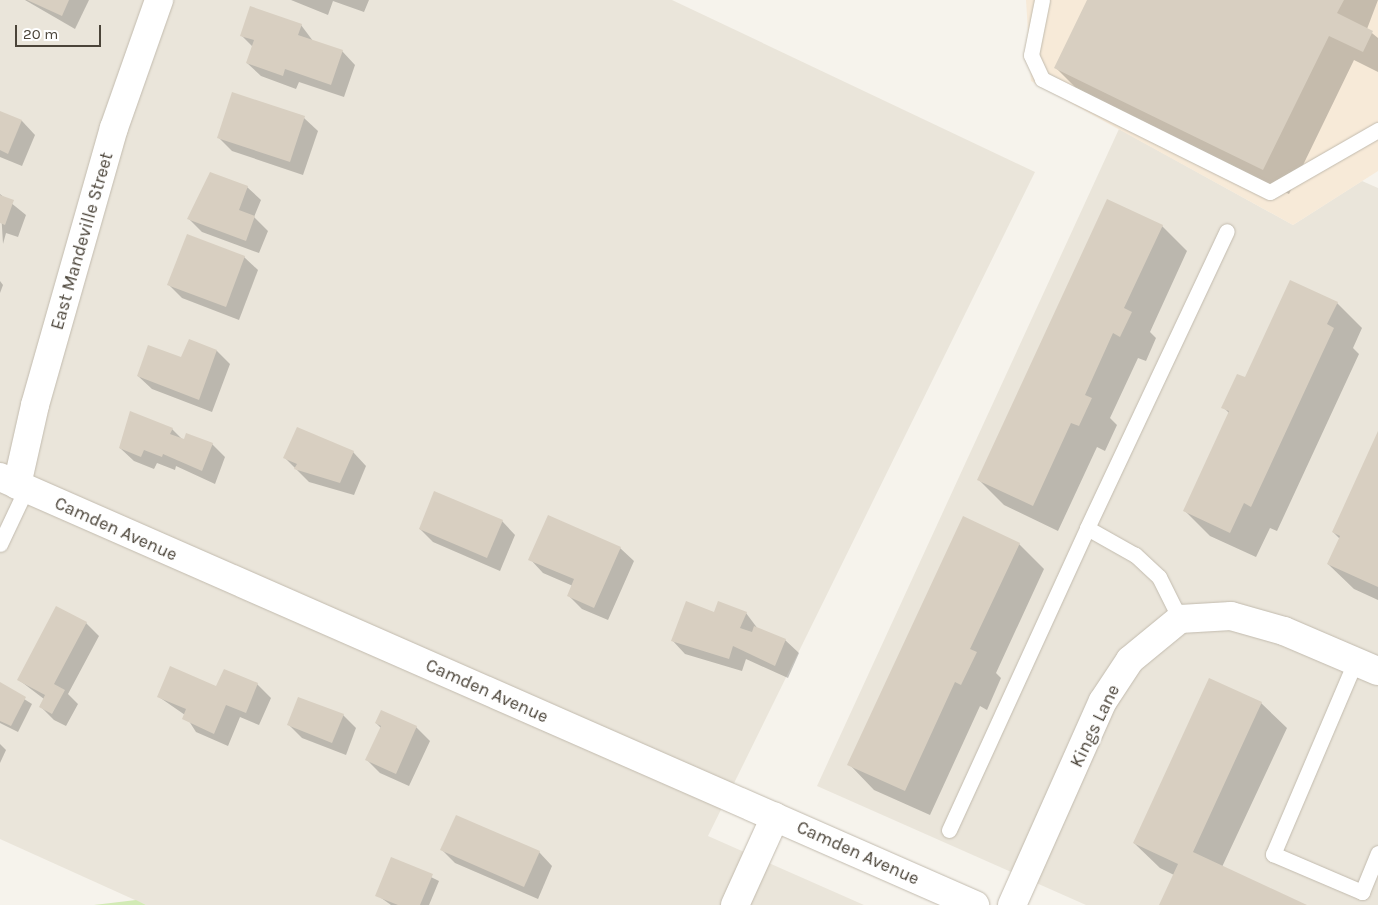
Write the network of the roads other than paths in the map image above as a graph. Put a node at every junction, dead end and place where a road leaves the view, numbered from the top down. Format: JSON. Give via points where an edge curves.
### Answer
{"nodes":[{"id":1,"x":159,"y":0,"type":"edge"},
{"id":2,"x":1042,"y":0,"type":"edge"},
{"id":3,"x":1378,"y":130,"type":"edge"},
{"id":4,"x":1227,"y":231,"type":"dead end"},
{"id":5,"x":14,"y":484,"type":"edge"},
{"id":6,"x":1087,"y":528,"type":"junction"},
{"id":7,"x":0,"y":544,"type":"edge"},
{"id":8,"x":1180,"y":619,"type":"junction"},
{"id":9,"x":1367,"y":666,"type":"edge"},
{"id":10,"x":776,"y":817,"type":"junction"},
{"id":11,"x":949,"y":830,"type":"dead end"},
{"id":12,"x":1378,"y":853,"type":"edge"},
{"id":13,"x":735,"y":905,"type":"edge"},
{"id":14,"x":974,"y":905,"type":"edge"},
{"id":15,"x":1012,"y":905,"type":"edge"}],
"edges":[{"from":1,"to":5,"type":"street","name":"East Mandeville Street","via":[[114,128]]},
{"from":2,"to":3,"type":"lane","via":[[1031,55],[1042,79],[1270,192]]},
{"from":4,"to":6,"type":"lane"},
{"from":5,"to":7,"type":"lane"},
{"from":5,"to":10,"type":"street","name":"Camden Avenue"},
{"from":6,"to":8,"type":"lane","via":[[1135,555],[1160,577]]},
{"from":6,"to":11,"type":"lane"},
{"from":8,"to":9,"type":"street","via":[[1231,616],[1284,631]]},
{"from":8,"to":15,"type":"street","name":"Kings Lane","via":[[1130,660],[1103,701]]},
{"from":9,"to":12,"type":"lane","via":[[1274,854],[1362,892]]},
{"from":10,"to":13,"type":"street"},
{"from":10,"to":14,"type":"street","name":"Camden Avenue"}]}
